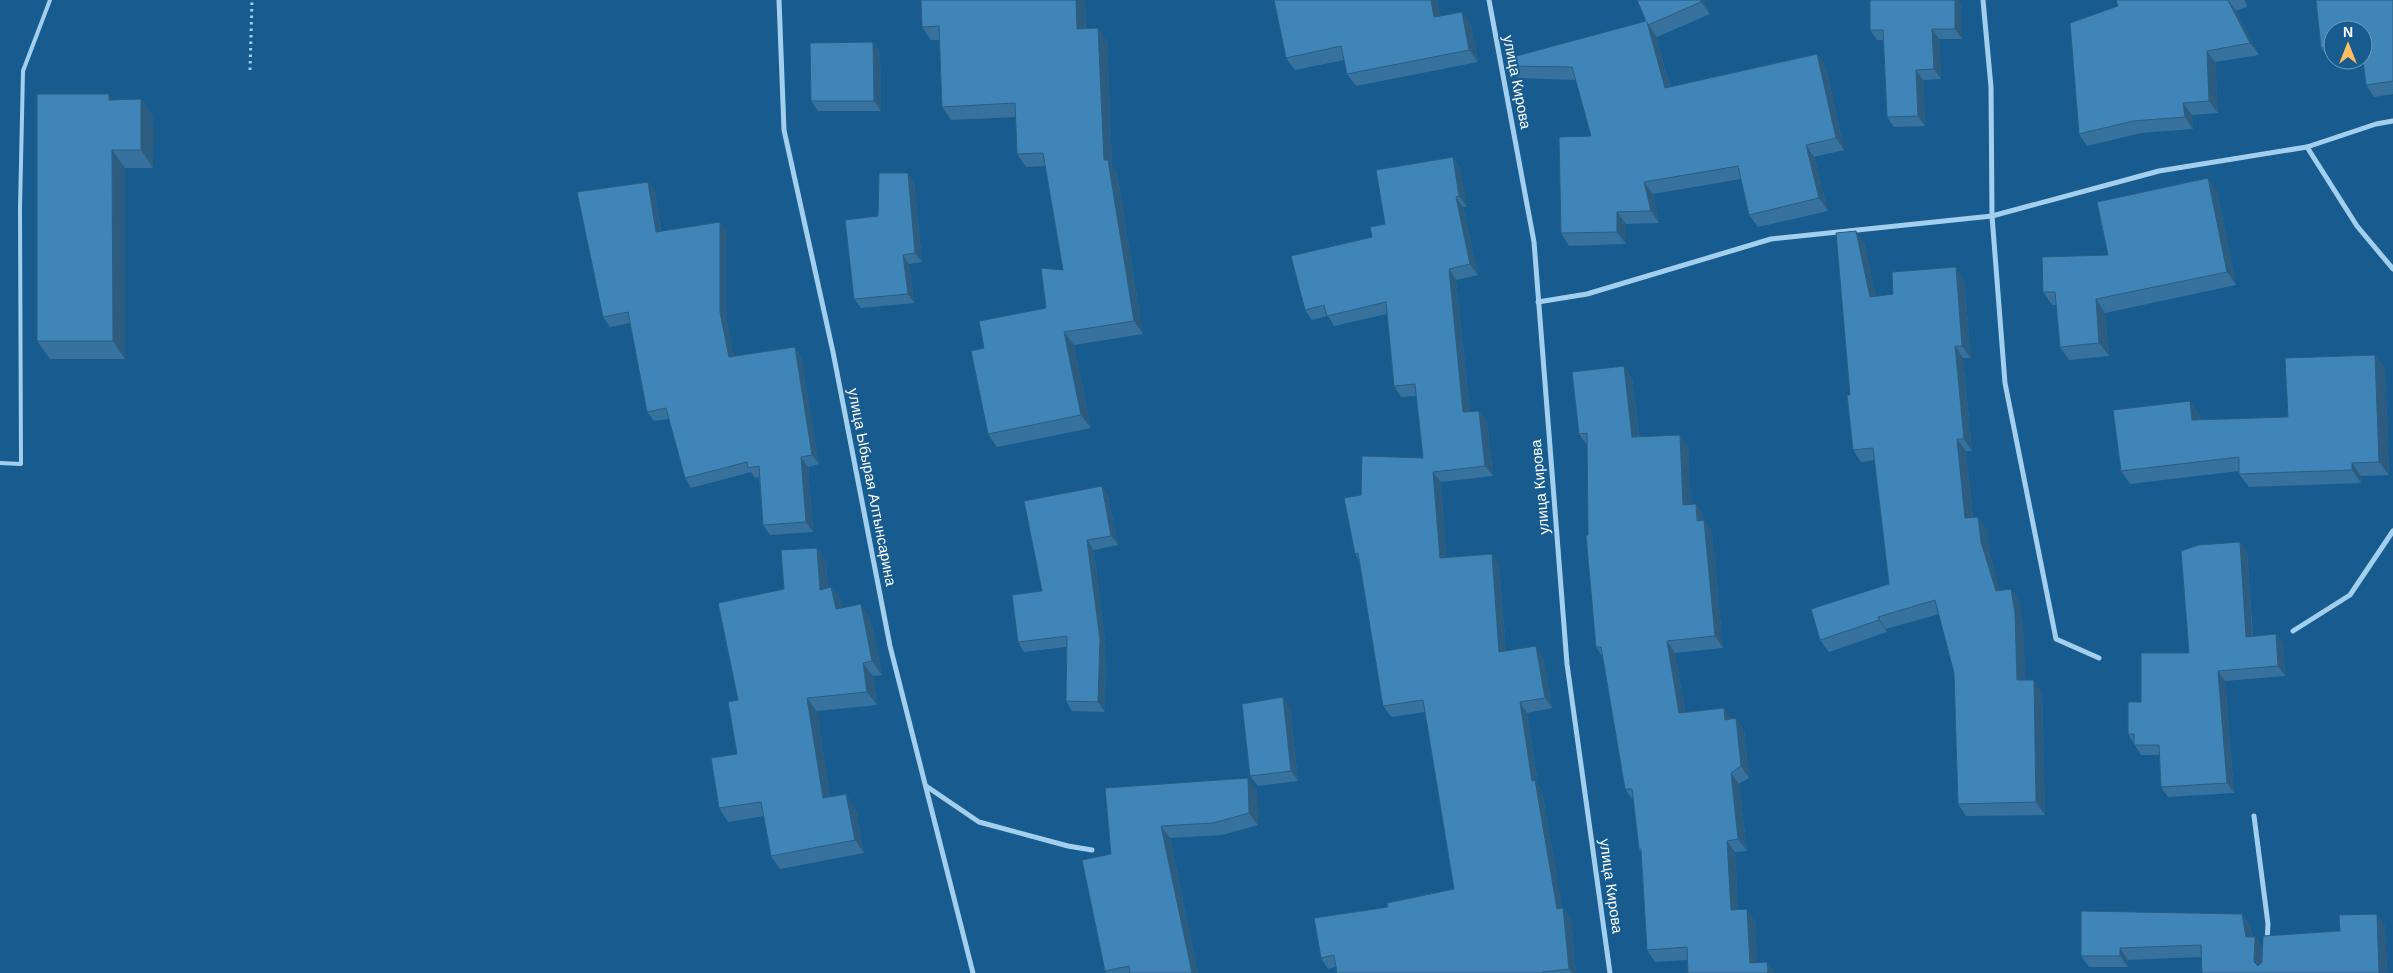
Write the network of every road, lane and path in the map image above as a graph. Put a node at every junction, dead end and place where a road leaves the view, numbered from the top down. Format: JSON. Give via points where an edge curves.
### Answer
{"nodes":[{"id":1,"x":50,"y":0,"type":"edge"},
{"id":2,"x":252,"y":0,"type":"edge"},
{"id":3,"x":779,"y":0,"type":"edge"},
{"id":4,"x":1489,"y":0,"type":"edge"},
{"id":5,"x":1983,"y":0,"type":"edge"},
{"id":6,"x":250,"y":70,"type":"dead end"},
{"id":7,"x":2393,"y":121,"type":"edge"},
{"id":8,"x":2307,"y":147,"type":"junction"},
{"id":9,"x":1992,"y":216,"type":"junction"},
{"id":10,"x":2393,"y":269,"type":"edge"},
{"id":11,"x":1538,"y":302,"type":"junction"},
{"id":12,"x":0,"y":463,"type":"edge"},
{"id":13,"x":2393,"y":531,"type":"edge"},
{"id":14,"x":2293,"y":631,"type":"dead end"},
{"id":15,"x":2099,"y":658,"type":"dead end"},
{"id":16,"x":926,"y":786,"type":"junction"},
{"id":17,"x":2254,"y":816,"type":"dead end"},
{"id":18,"x":1092,"y":850,"type":"dead end"},
{"id":19,"x":2267,"y":954,"type":"edge"},
{"id":20,"x":973,"y":973,"type":"edge"},
{"id":21,"x":1610,"y":973,"type":"edge"}],
"edges":[{"from":1,"to":12,"type":"lane","via":[[23,71],[21,464]]},
{"from":2,"to":6,"type":"path"},
{"from":3,"to":16,"type":"street","name":"улица Ыбырая Алтынсарина","via":[[784,130],[833,352],[890,646]]},
{"from":4,"to":11,"type":"street","name":"улица Кирова","via":[[1534,242]]},
{"from":5,"to":9,"type":"street","via":[[1991,86]]},
{"from":7,"to":8,"type":"street"},
{"from":8,"to":9,"type":"street","via":[[2160,171]]},
{"from":8,"to":10,"type":"street","via":[[2357,226]]},
{"from":9,"to":11,"type":"street","via":[[1770,239],[1587,294]]},
{"from":9,"to":15,"type":"street","via":[[2005,383],[2056,639]]},
{"from":11,"to":21,"type":"street","name":"улица Кирова","via":[[1567,664]]},
{"from":13,"to":14,"type":"street","via":[[2350,595]]},
{"from":16,"to":18,"type":"street","via":[[979,822]]},
{"from":16,"to":20,"type":"street","name":"улица Ыбырая Алтынсарина"},
{"from":17,"to":19,"type":"street","via":[[2268,924]]}]}
